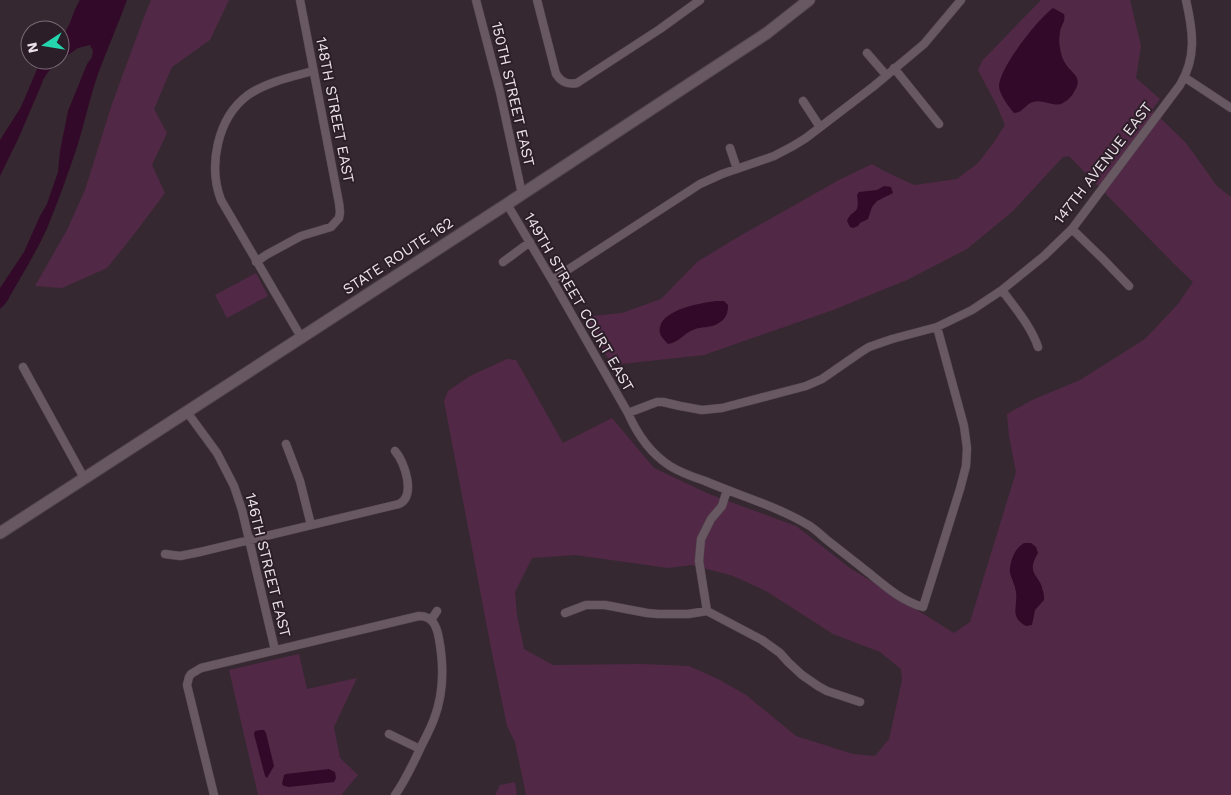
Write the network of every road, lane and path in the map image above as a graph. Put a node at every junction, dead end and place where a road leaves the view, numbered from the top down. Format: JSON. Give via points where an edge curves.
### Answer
{"nodes":[{"id":1,"x":300,"y":0,"type":"edge"},
{"id":2,"x":476,"y":0,"type":"edge"},
{"id":3,"x":537,"y":0,"type":"edge"},
{"id":4,"x":700,"y":0,"type":"edge"},
{"id":5,"x":810,"y":0,"type":"edge"},
{"id":6,"x":961,"y":0,"type":"edge"},
{"id":7,"x":1186,"y":0,"type":"edge"},
{"id":8,"x":867,"y":53,"type":"dead end"},
{"id":9,"x":894,"y":68,"type":"junction"},
{"id":10,"x":313,"y":71,"type":"junction"},
{"id":11,"x":886,"y":76,"type":"junction"},
{"id":12,"x":1184,"y":78,"type":"junction"},
{"id":13,"x":803,"y":102,"type":"dead end"},
{"id":14,"x":1231,"y":108,"type":"edge"},
{"id":15,"x":939,"y":124,"type":"dead end"},
{"id":16,"x":820,"y":127,"type":"junction"},
{"id":17,"x":730,"y":148,"type":"dead end"},
{"id":18,"x":737,"y":169,"type":"junction"},
{"id":19,"x":522,"y":194,"type":"junction"},
{"id":20,"x":507,"y":204,"type":"junction"},
{"id":21,"x":1072,"y":229,"type":"junction"},
{"id":22,"x":530,"y":242,"type":"junction"},
{"id":23,"x":256,"y":262,"type":"junction"},
{"id":24,"x":503,"y":262,"type":"dead end"},
{"id":25,"x":552,"y":280,"type":"junction"},
{"id":26,"x":1129,"y":286,"type":"dead end"},
{"id":27,"x":1002,"y":290,"type":"junction"},
{"id":28,"x":937,"y":327,"type":"junction"},
{"id":29,"x":301,"y":337,"type":"junction"},
{"id":30,"x":1038,"y":347,"type":"dead end"},
{"id":31,"x":23,"y":367,"type":"dead end"},
{"id":32,"x":187,"y":412,"type":"junction"},
{"id":33,"x":628,"y":413,"type":"junction"},
{"id":34,"x":286,"y":444,"type":"dead end"},
{"id":35,"x":396,"y":451,"type":"dead end"},
{"id":36,"x":84,"y":478,"type":"junction"},
{"id":37,"x":727,"y":490,"type":"junction"},
{"id":38,"x":311,"y":525,"type":"junction"},
{"id":39,"x":0,"y":533,"type":"edge"},
{"id":40,"x":249,"y":540,"type":"junction"},
{"id":41,"x":165,"y":554,"type":"dead end"},
{"id":42,"x":438,"y":611,"type":"dead end"},
{"id":43,"x":707,"y":611,"type":"junction"},
{"id":44,"x":565,"y":613,"type":"dead end"},
{"id":45,"x":431,"y":620,"type":"junction"},
{"id":46,"x":275,"y":650,"type":"junction"},
{"id":47,"x":181,"y":672,"type":"dead end"},
{"id":48,"x":189,"y":677,"type":"junction"},
{"id":49,"x":860,"y":702,"type":"dead end"},
{"id":50,"x":389,"y":734,"type":"dead end"},
{"id":51,"x":420,"y":749,"type":"junction"},
{"id":52,"x":214,"y":795,"type":"edge"},
{"id":53,"x":396,"y":795,"type":"edge"}],
"edges":[{"from":1,"to":10,"type":"street","name":"148TH STREET EAST"},
{"from":2,"to":19,"type":"street","name":"150TH STREET EAST"},
{"from":3,"to":4,"type":"street","via":[[556,74],[564,83],[571,84]]},
{"from":5,"to":19,"type":"main road","name":"STATE ROUTE 162","via":[[766,33]]},
{"from":6,"to":9,"type":"street","via":[[924,44]]},
{"from":7,"to":12,"type":"street","name":"147TH AVENUE EAST","via":[[1192,46]]},
{"from":8,"to":11,"type":"street"},
{"from":9,"to":11,"type":"street"},
{"from":9,"to":15,"type":"street"},
{"from":10,"to":23,"type":"street","name":"148TH STREET EAST","via":[[339,203],[339,218],[331,227],[301,236]]},
{"from":10,"to":23,"type":"street","via":[[268,84],[247,96],[235,108],[217,146],[214,170],[221,200]]},
{"from":11,"to":16,"type":"street"},
{"from":12,"to":14,"type":"street"},
{"from":12,"to":21,"type":"street","name":"147TH AVENUE EAST"},
{"from":13,"to":16,"type":"street"},
{"from":16,"to":18,"type":"street","via":[[784,151]]},
{"from":17,"to":18,"type":"street"},
{"from":18,"to":25,"type":"street","via":[[694,188]]},
{"from":19,"to":20,"type":"main road","name":"STATE ROUTE 162"},
{"from":20,"to":22,"type":"street","name":"149TH STREET COURT EAST"},
{"from":20,"to":29,"type":"main road","name":"STATE ROUTE 162"},
{"from":21,"to":26,"type":"street"},
{"from":21,"to":27,"type":"street","name":"147TH AVENUE EAST"},
{"from":22,"to":24,"type":"street"},
{"from":22,"to":25,"type":"street","name":"149TH STREET COURT EAST"},
{"from":23,"to":29,"type":"street"},
{"from":25,"to":33,"type":"street","name":"149TH STREET COURT EAST"},
{"from":27,"to":28,"type":"street","name":"147TH AVENUE EAST","via":[[972,310]]},
{"from":27,"to":30,"type":"street","via":[[1028,326]]},
{"from":28,"to":33,"type":"street","name":"147TH AVENUE EAST","via":[[876,344],[822,379],[800,388],[722,408],[702,410],[657,402]]},
{"from":28,"to":37,"type":"street","name":"149TH STREET COURT EAST","via":[[967,448],[960,489],[923,608],[887,588],[812,527],[786,512]]},
{"from":29,"to":32,"type":"main road","name":"STATE ROUTE 162"},
{"from":31,"to":36,"type":"street"},
{"from":32,"to":36,"type":"main road","name":"STATE ROUTE 162"},
{"from":32,"to":40,"type":"street","name":"146TH STREET EAST","via":[[229,475]]},
{"from":33,"to":37,"type":"street","name":"149TH STREET COURT EAST","via":[[648,447],[670,466]]},
{"from":34,"to":38,"type":"street","via":[[300,480]]},
{"from":35,"to":38,"type":"street","via":[[408,485],[403,502]]},
{"from":36,"to":39,"type":"main road","name":"STATE ROUTE 162"},
{"from":37,"to":43,"type":"street","via":[[722,506],[701,539],[699,561]]},
{"from":38,"to":40,"type":"street"},
{"from":40,"to":41,"type":"street","via":[[180,556]]},
{"from":40,"to":46,"type":"street","name":"146TH STREET EAST"},
{"from":42,"to":45,"type":"street"},
{"from":43,"to":44,"type":"street","via":[[658,614],[586,605]]},
{"from":43,"to":49,"type":"street","via":[[762,640],[818,686]]},
{"from":45,"to":46,"type":"street","via":[[419,616]]},
{"from":45,"to":51,"type":"street","via":[[436,626],[443,673],[439,705]]},
{"from":46,"to":48,"type":"street","via":[[201,668]]},
{"from":47,"to":48,"type":"street"},
{"from":48,"to":52,"type":"street","via":[[188,685]]},
{"from":50,"to":51,"type":"street"},
{"from":51,"to":53,"type":"street"}]}
